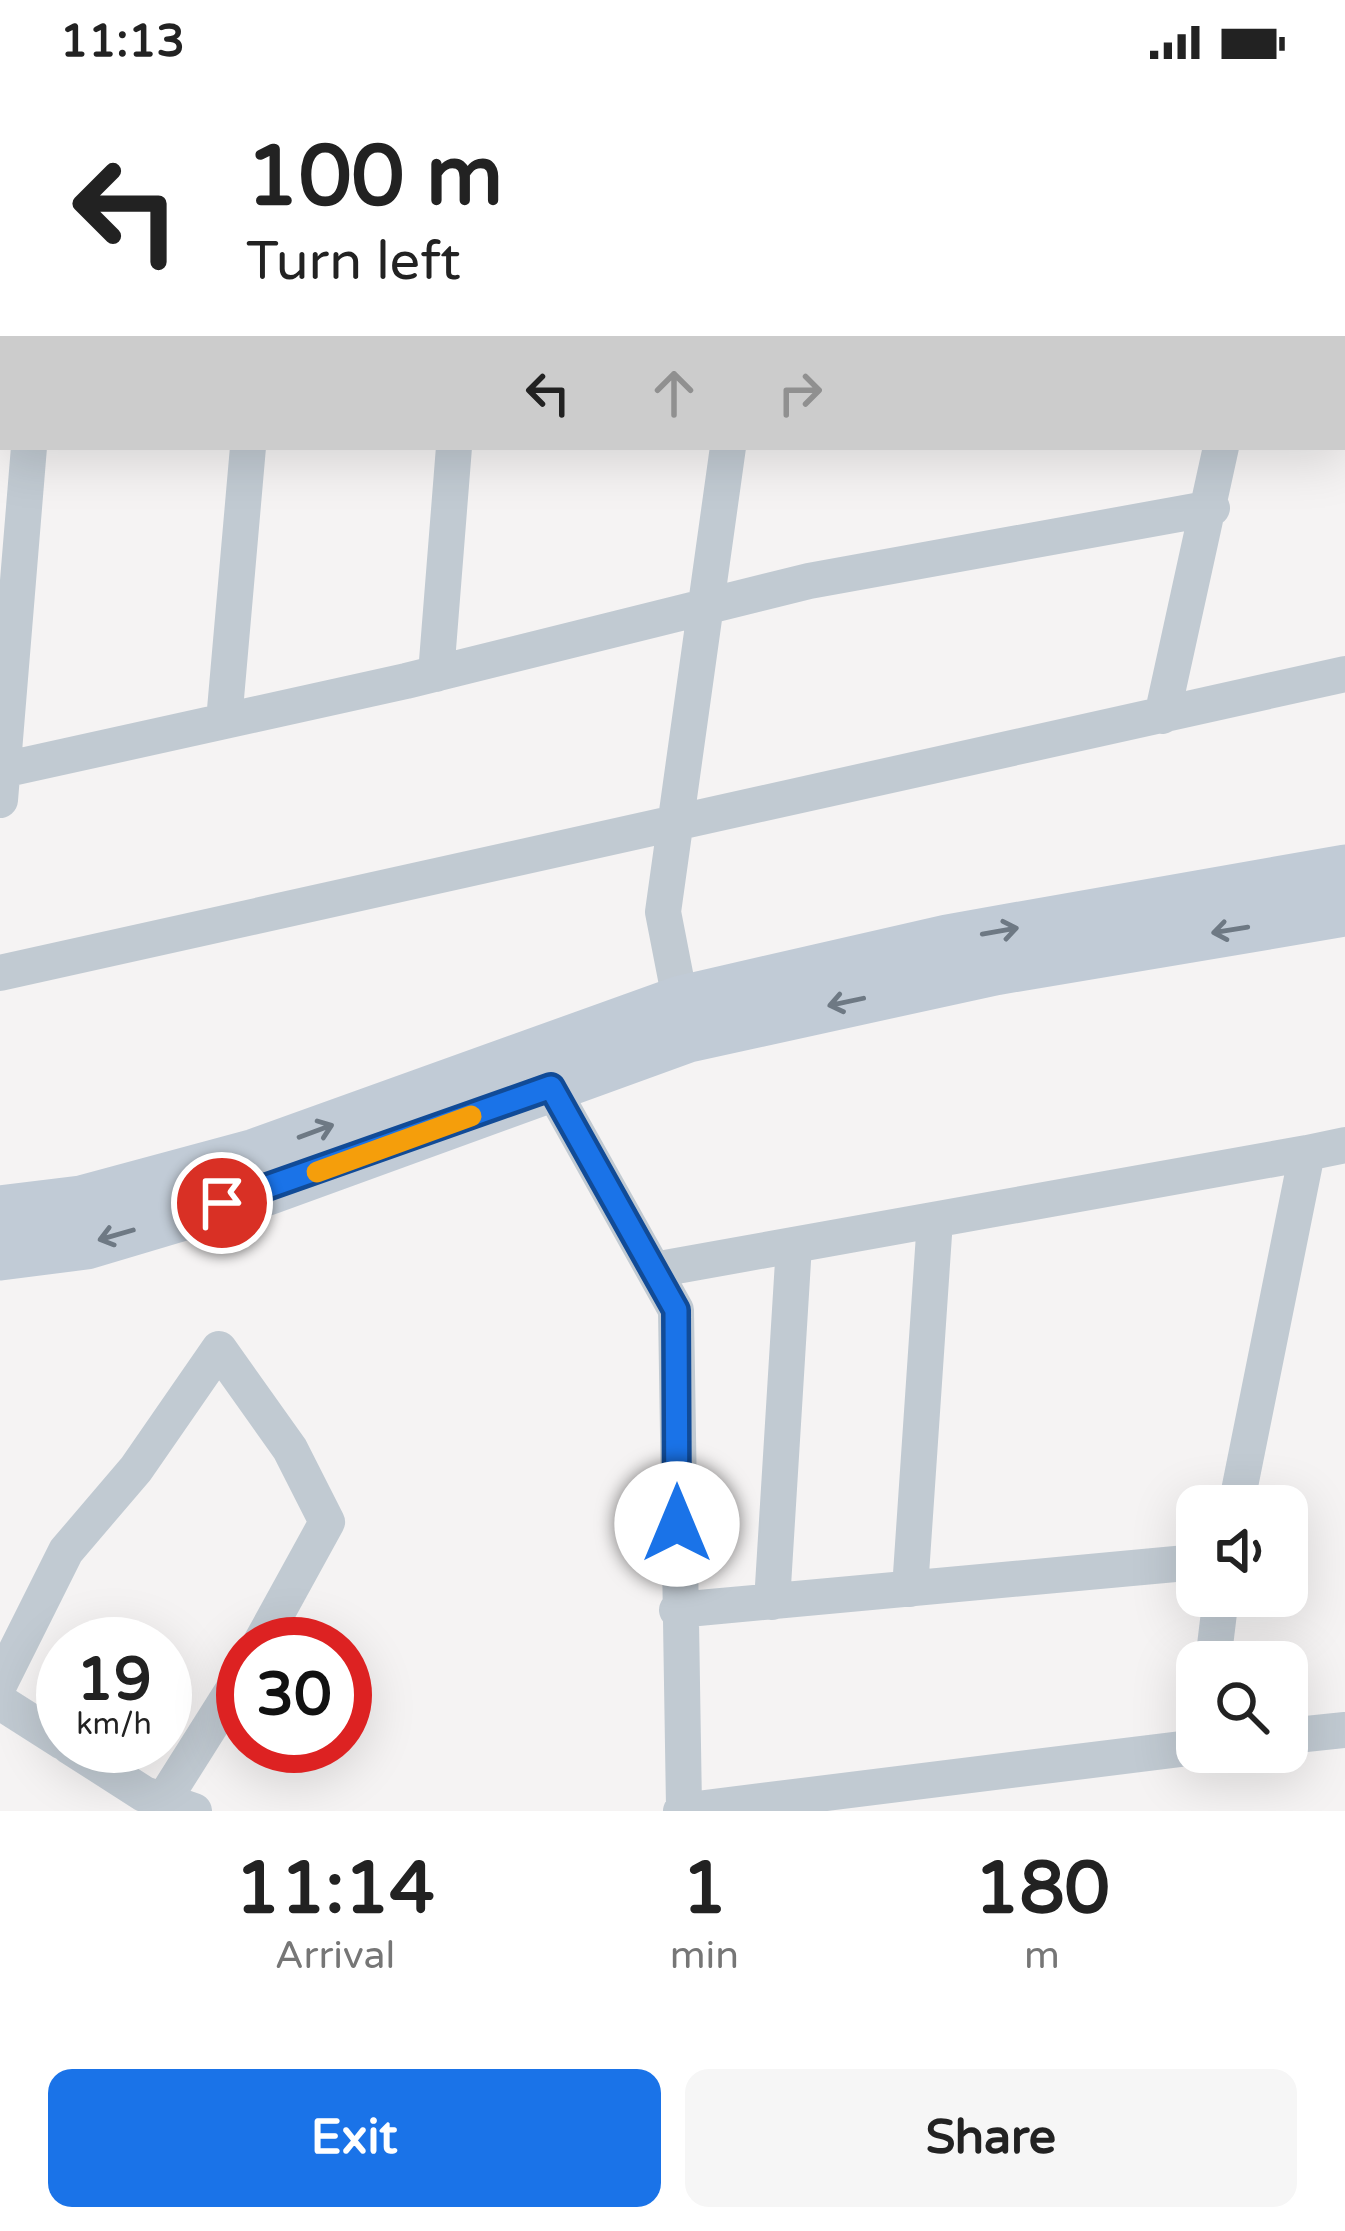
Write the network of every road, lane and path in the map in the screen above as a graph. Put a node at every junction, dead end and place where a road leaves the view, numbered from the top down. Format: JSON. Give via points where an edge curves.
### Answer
{"nodes":[{"id":1,"x":29,"y":450,"type":"edge"},
{"id":2,"x":248,"y":450,"type":"edge"},
{"id":3,"x":454,"y":450,"type":"edge"},
{"id":4,"x":728,"y":450,"type":"edge"},
{"id":5,"x":1221,"y":450,"type":"edge"},
{"id":6,"x":1212,"y":508,"type":"junction"},
{"id":7,"x":705,"y":607,"type":"junction"},
{"id":8,"x":436,"y":674,"type":"junction"},
{"id":9,"x":1345,"y":674,"type":"edge"},
{"id":10,"x":1162,"y":716,"type":"junction"},
{"id":11,"x":224,"y":721,"type":"junction"},
{"id":12,"x":1,"y":785,"type":"edge"},
{"id":13,"x":676,"y":823,"type":"junction"},
{"id":14,"x":1345,"y":870,"type":"edge"},
{"id":15,"x":1345,"y":911,"type":"edge"},
{"id":16,"x":0,"y":973,"type":"edge"},
{"id":17,"x":684,"y":1019,"type":"junction"},
{"id":18,"x":551,"y":1087,"type":"junction"},
{"id":19,"x":1345,"y":1144,"type":"edge"},
{"id":20,"x":1307,"y":1153,"type":"junction"},
{"id":21,"x":0,"y":1211,"type":"edge"},
{"id":22,"x":935,"y":1220,"type":"junction"},
{"id":23,"x":794,"y":1245,"type":"junction"},
{"id":24,"x":0,"y":1255,"type":"edge"},
{"id":25,"x":654,"y":1270,"type":"junction"},
{"id":26,"x":1240,"y":1485,"type":"edge"},
{"id":27,"x":1176,"y":1564,"type":"edge"},
{"id":28,"x":910,"y":1589,"type":"junction"},
{"id":29,"x":772,"y":1602,"type":"junction"},
{"id":30,"x":677,"y":1610,"type":"junction"},
{"id":31,"x":275,"y":1617,"type":"edge"},
{"id":32,"x":0,"y":1683,"type":"edge"},
{"id":33,"x":0,"y":1702,"type":"edge"},
{"id":34,"x":36,"y":1725,"type":"edge"},
{"id":35,"x":216,"y":1729,"type":"edge"},
{"id":36,"x":1345,"y":1730,"type":"edge"},
{"id":37,"x":1308,"y":1734,"type":"edge"},
{"id":38,"x":1176,"y":1750,"type":"edge"},
{"id":39,"x":118,"y":1773,"type":"edge"},
{"id":40,"x":178,"y":1806,"type":"edge"},
{"id":41,"x":682,"y":1809,"type":"edge"}],
"edges":[{"from":1,"to":12,"type":"street"},
{"from":2,"to":11,"type":"street"},
{"from":3,"to":8,"type":"street"},
{"from":4,"to":7,"type":"street"},
{"from":5,"to":6,"type":"street"},
{"from":6,"to":7,"type":"street"},
{"from":6,"to":10,"type":"street"},
{"from":7,"to":8,"type":"street"},
{"from":7,"to":13,"type":"street"},
{"from":8,"to":11,"type":"street"},
{"from":9,"to":10,"type":"street"},
{"from":10,"to":13,"type":"street"},
{"from":11,"to":12,"type":"street"},
{"from":13,"to":16,"type":"street"},
{"from":13,"to":17,"type":"street","via":[[663,912]]},
{"from":17,"to":14,"type":"main road","one_way":true,"via":[[946,940]]},
{"from":15,"to":17,"type":"main road","one_way":true},
{"from":17,"to":18,"type":"main road"},
{"from":21,"to":17,"type":"main road","one_way":true,"via":[[81,1201],[255,1154]]},
{"from":18,"to":24,"type":"main road","one_way":true,"via":[[267,1190],[86,1244]]},
{"from":18,"to":25,"type":"street"},
{"from":19,"to":20,"type":"street"},
{"from":20,"to":22,"type":"street"},
{"from":20,"to":26,"type":"street"},
{"from":22,"to":23,"type":"street"},
{"from":22,"to":28,"type":"street"},
{"from":23,"to":25,"type":"street"},
{"from":23,"to":29,"type":"street"},
{"from":25,"to":30,"type":"street","via":[[676,1310]]},
{"from":27,"to":28,"type":"street"},
{"from":28,"to":29,"type":"street"},
{"from":29,"to":30,"type":"street"},
{"from":30,"to":41,"type":"street"},
{"from":31,"to":32,"type":"street","via":[[327,1522],[290,1449],[219,1349],[136,1469],[66,1551]]},
{"from":33,"to":34,"type":"street"},
{"from":35,"to":40,"type":"street"},
{"from":36,"to":37,"type":"street"},
{"from":38,"to":41,"type":"street"},
{"from":39,"to":40,"type":"street"}]}
